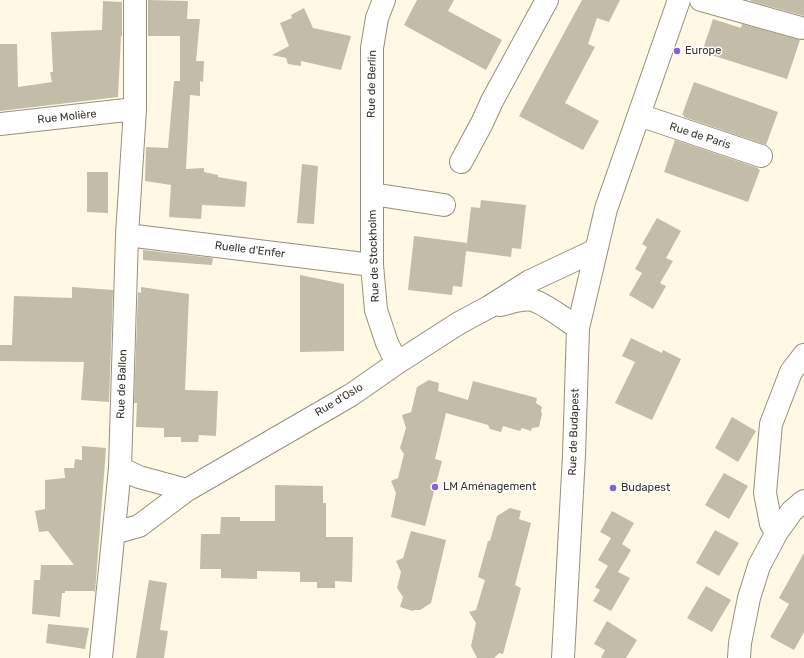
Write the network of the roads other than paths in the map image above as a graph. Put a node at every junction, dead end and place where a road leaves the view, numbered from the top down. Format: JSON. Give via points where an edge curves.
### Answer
{"nodes":[{"id":1,"x":134,"y":0,"type":"edge"},
{"id":2,"x":384,"y":0,"type":"edge"},
{"id":3,"x":547,"y":0,"type":"edge"},
{"id":4,"x":679,"y":0,"type":"edge"},
{"id":5,"x":701,"y":0,"type":"edge"},
{"id":6,"x":801,"y":28,"type":"dead end"},
{"id":7,"x":135,"y":109,"type":"junction"},
{"id":8,"x":639,"y":115,"type":"junction"},
{"id":9,"x":0,"y":124,"type":"edge"},
{"id":10,"x":761,"y":156,"type":"dead end"},
{"id":11,"x":461,"y":162,"type":"dead end"},
{"id":12,"x":372,"y":169,"type":"joint"},
{"id":13,"x":372,"y":194,"type":"junction"},
{"id":14,"x":444,"y":205,"type":"dead end"},
{"id":15,"x":128,"y":235,"type":"junction"},
{"id":16,"x":596,"y":250,"type":"junction"},
{"id":17,"x":372,"y":264,"type":"junction"},
{"id":18,"x":489,"y":307,"type":"junction"},
{"id":19,"x":578,"y":328,"type":"junction"},
{"id":20,"x":804,"y":356,"type":"edge"},
{"id":21,"x":397,"y":363,"type":"junction"},
{"id":22,"x":120,"y":468,"type":"junction"},
{"id":23,"x":187,"y":490,"type":"junction"},
{"id":24,"x":804,"y":501,"type":"edge"},
{"id":25,"x":777,"y":532,"type":"junction"},
{"id":26,"x":114,"y":533,"type":"junction"},
{"id":27,"x":100,"y":658,"type":"edge"},
{"id":28,"x":563,"y":658,"type":"edge"},
{"id":29,"x":739,"y":658,"type":"edge"}],
"edges":[{"from":1,"to":7,"type":"street","name":"Rue de Ballon"},
{"from":2,"to":12,"type":"street","name":"Rue de Berlin","via":[[377,18],[372,48]]},
{"from":3,"to":11,"type":"street"},
{"from":4,"to":8,"type":"street"},
{"from":5,"to":6,"type":"street"},
{"from":7,"to":9,"type":"street","name":"Rue Molière"},
{"from":7,"to":15,"type":"street","name":"Rue de Ballon"},
{"from":8,"to":10,"type":"street","name":"Rue de Paris"},
{"from":8,"to":16,"type":"street","name":"Rue de Budapest","via":[[606,209]]},
{"from":12,"to":13,"type":"street","name":"Rue de Stockholm"},
{"from":13,"to":14,"type":"street"},
{"from":13,"to":17,"type":"street","name":"Rue de Stockholm"},
{"from":15,"to":17,"type":"street","name":"Ruelle d'Enfer"},
{"from":15,"to":22,"type":"street","name":"Rue de Ballon"},
{"from":16,"to":18,"type":"street","name":"Rue d'Oslo","via":[[530,281]]},
{"from":16,"to":19,"type":"street","name":"Rue de Budapest"},
{"from":17,"to":21,"type":"street","name":"Rue de Stockholm","via":[[376,310]]},
{"from":18,"to":19,"type":"street","name":"Rue d'Oslo","via":[[533,300]]},
{"from":18,"to":21,"type":"street","name":"Rue d'Oslo"},
{"from":19,"to":28,"type":"street","name":"Rue de Budapest"},
{"from":20,"to":25,"type":"street","via":[[791,372],[771,424],[765,493],[771,524]]},
{"from":21,"to":23,"type":"street","name":"Rue d'Oslo","via":[[351,395]]},
{"from":22,"to":23,"type":"street","via":[[139,477]]},
{"from":22,"to":26,"type":"street","name":"Rue de Ballon"},
{"from":23,"to":26,"type":"street","name":"Rue d'Oslo","via":[[139,526]]},
{"from":24,"to":25,"type":"street","via":[[792,511]]},
{"from":25,"to":29,"type":"street","via":[[759,566],[749,598]]},
{"from":26,"to":27,"type":"street","name":"Rue de Ballon"}]}
